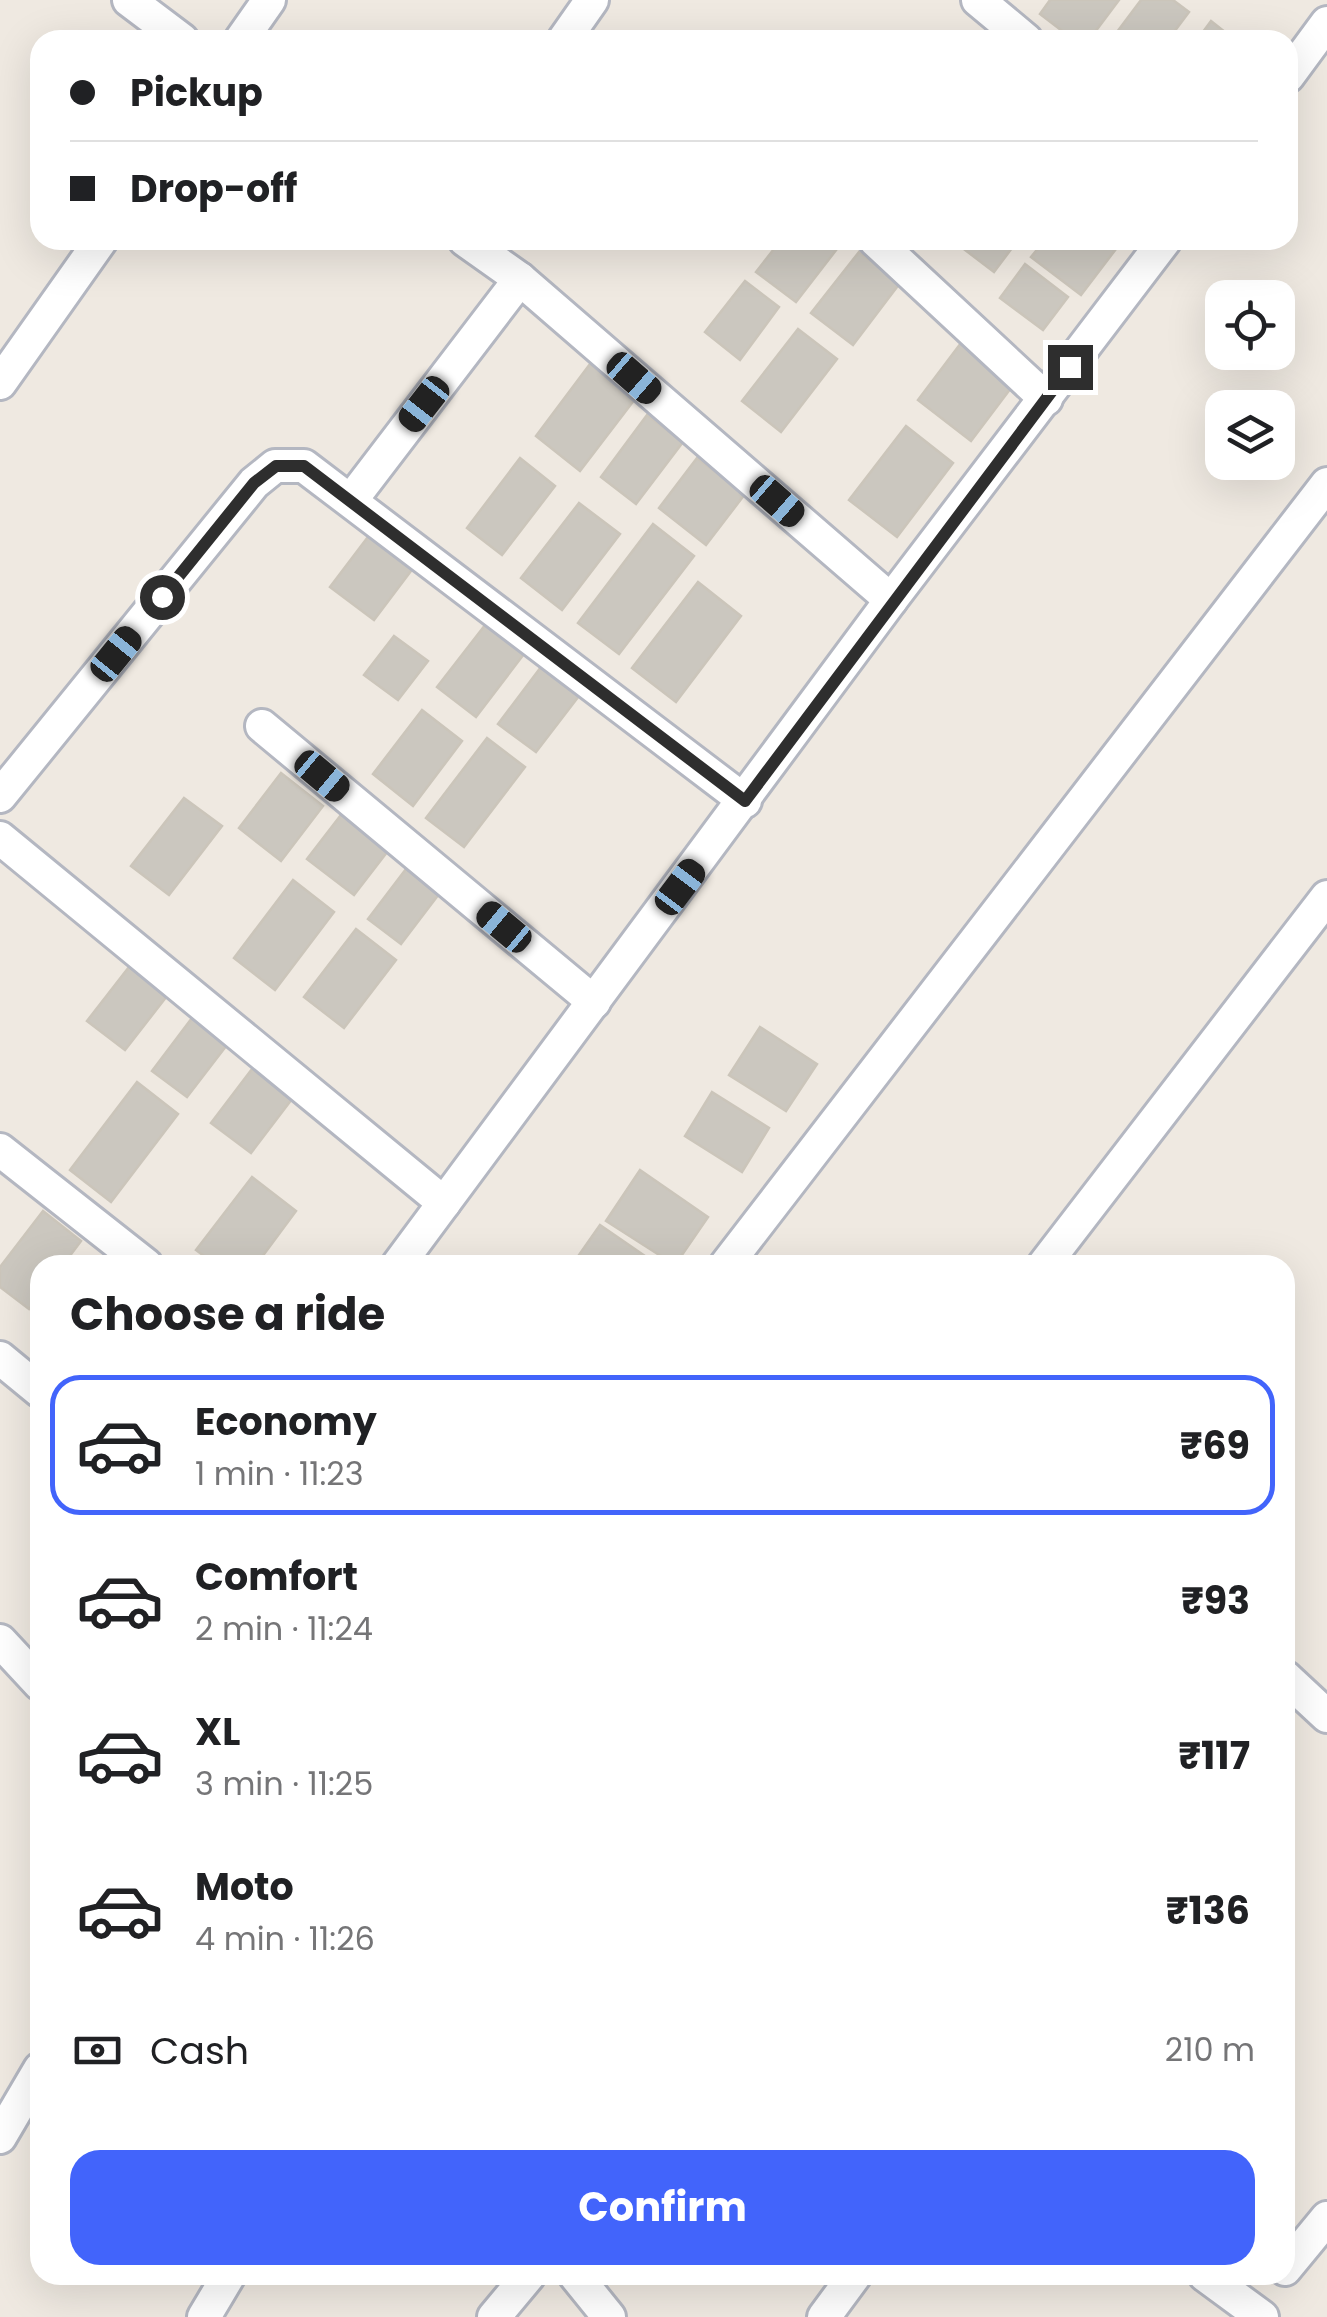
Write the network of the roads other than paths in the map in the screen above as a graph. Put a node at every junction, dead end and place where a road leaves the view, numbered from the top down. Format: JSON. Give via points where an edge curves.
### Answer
{"nodes":[{"id":1,"x":129,"y":0,"type":"edge"},
{"id":2,"x":268,"y":0,"type":"edge"},
{"id":3,"x":592,"y":0,"type":"edge"},
{"id":4,"x":978,"y":0,"type":"edge"},
{"id":5,"x":1327,"y":23,"type":"edge"},
{"id":6,"x":169,"y":30,"type":"edge"},
{"id":7,"x":248,"y":30,"type":"edge"},
{"id":8,"x":571,"y":30,"type":"edge"},
{"id":9,"x":1014,"y":30,"type":"edge"},
{"id":10,"x":1298,"y":62,"type":"edge"},
{"id":11,"x":93,"y":250,"type":"edge"},
{"id":12,"x":478,"y":250,"type":"edge"},
{"id":13,"x":886,"y":250,"type":"edge"},
{"id":14,"x":1158,"y":250,"type":"edge"},
{"id":15,"x":520,"y":279,"type":"junction"},
{"id":16,"x":0,"y":384,"type":"edge"},
{"id":17,"x":1046,"y":399,"type":"junction"},
{"id":18,"x":1327,"y":484,"type":"edge"},
{"id":19,"x":352,"y":499,"type":"junction"},
{"id":20,"x":891,"y":600,"type":"junction"},
{"id":21,"x":262,"y":726,"type":"dead end"},
{"id":22,"x":0,"y":796,"type":"edge"},
{"id":23,"x":745,"y":801,"type":"junction"},
{"id":24,"x":0,"y":838,"type":"edge"},
{"id":25,"x":1327,"y":897,"type":"edge"},
{"id":26,"x":594,"y":1002,"type":"junction"},
{"id":27,"x":0,"y":1150,"type":"edge"},
{"id":28,"x":444,"y":1203,"type":"junction"},
{"id":29,"x":133,"y":1255,"type":"edge"},
{"id":30,"x":405,"y":1255,"type":"edge"},
{"id":31,"x":739,"y":1255,"type":"edge"},
{"id":32,"x":1052,"y":1255,"type":"edge"},
{"id":33,"x":0,"y":1358,"type":"edge"},
{"id":34,"x":30,"y":1383,"type":"edge"},
{"id":35,"x":1295,"y":1690,"type":"edge"},
{"id":36,"x":1327,"y":1716,"type":"edge"},
{"id":37,"x":30,"y":2086,"type":"edge"},
{"id":38,"x":0,"y":2137,"type":"edge"},
{"id":39,"x":1327,"y":2218,"type":"edge"},
{"id":40,"x":1295,"y":2257,"type":"edge"},
{"id":41,"x":222,"y":2285,"type":"edge"},
{"id":42,"x":520,"y":2285,"type":"edge"},
{"id":43,"x":583,"y":2285,"type":"edge"},
{"id":44,"x":848,"y":2285,"type":"edge"},
{"id":45,"x":1217,"y":2285,"type":"edge"},
{"id":46,"x":1274,"y":2285,"type":"edge"},
{"id":47,"x":1253,"y":2314,"type":"edge"},
{"id":48,"x":204,"y":2317,"type":"edge"},
{"id":49,"x":494,"y":2317,"type":"edge"},
{"id":50,"x":609,"y":2317,"type":"edge"},
{"id":51,"x":824,"y":2317,"type":"edge"}],
"edges":[{"from":1,"to":6,"type":"street"},
{"from":2,"to":7,"type":"street"},
{"from":3,"to":8,"type":"street"},
{"from":4,"to":9,"type":"street"},
{"from":5,"to":10,"type":"street"},
{"from":11,"to":16,"type":"street"},
{"from":12,"to":15,"type":"street"},
{"from":13,"to":17,"type":"street"},
{"from":14,"to":17,"type":"street"},
{"from":15,"to":19,"type":"street"},
{"from":15,"to":20,"type":"street"},
{"from":17,"to":20,"type":"street"},
{"from":18,"to":31,"type":"street"},
{"from":19,"to":22,"type":"street","via":[[304,466],[276,466],[254,483]]},
{"from":19,"to":23,"type":"street"},
{"from":20,"to":23,"type":"street"},
{"from":21,"to":26,"type":"street"},
{"from":23,"to":26,"type":"street"},
{"from":24,"to":28,"type":"street"},
{"from":25,"to":32,"type":"street"},
{"from":26,"to":28,"type":"street"},
{"from":27,"to":29,"type":"street"},
{"from":28,"to":30,"type":"street"},
{"from":33,"to":34,"type":"street"},
{"from":35,"to":36,"type":"street"},
{"from":37,"to":38,"type":"street"},
{"from":39,"to":40,"type":"street"},
{"from":41,"to":48,"type":"street"},
{"from":42,"to":49,"type":"street"},
{"from":43,"to":50,"type":"street"},
{"from":44,"to":51,"type":"street"},
{"from":45,"to":47,"type":"street"},
{"from":46,"to":47,"type":"street"}]}
